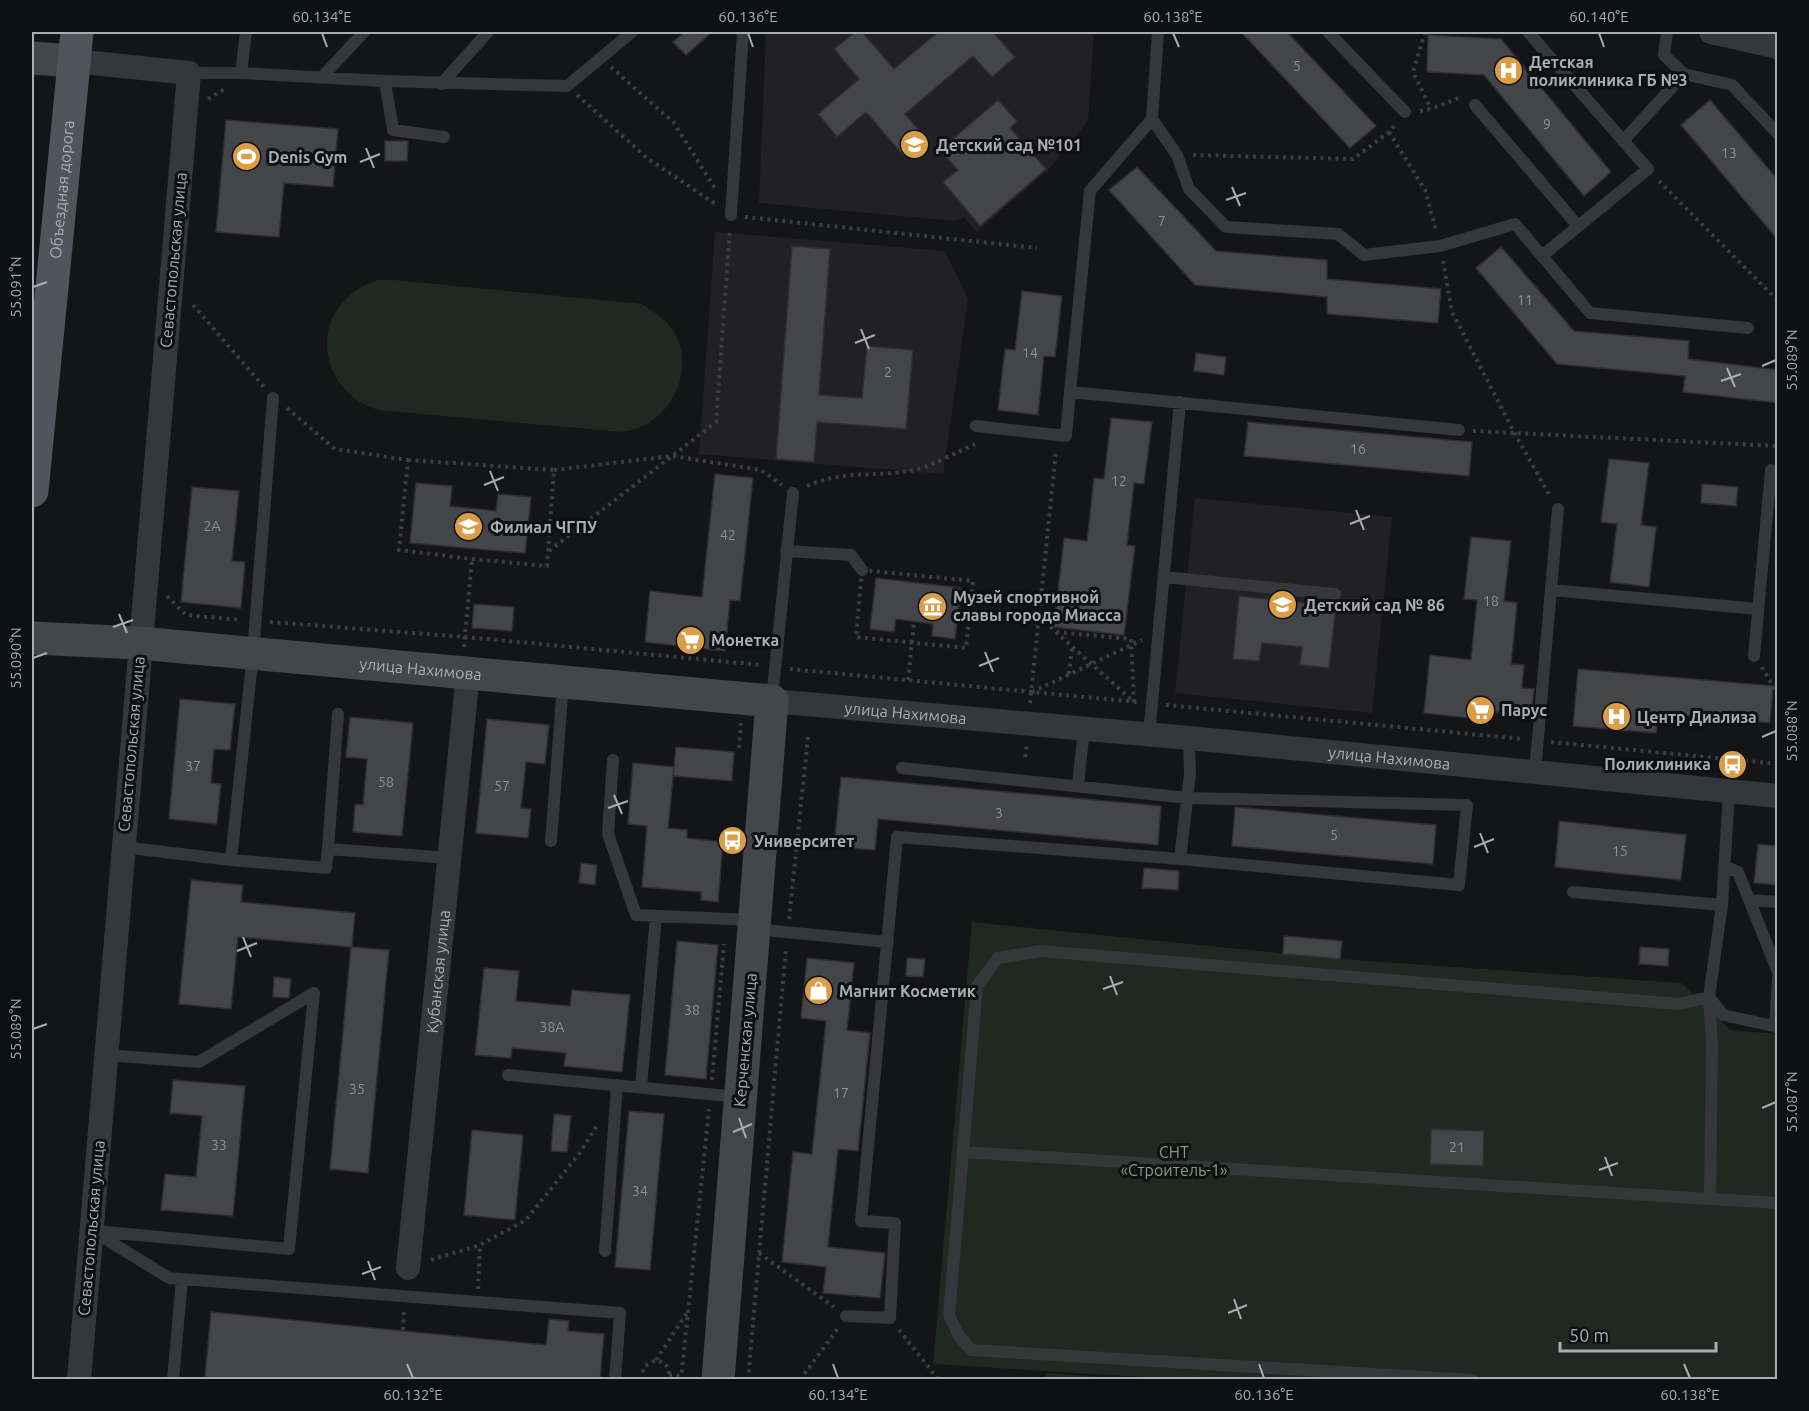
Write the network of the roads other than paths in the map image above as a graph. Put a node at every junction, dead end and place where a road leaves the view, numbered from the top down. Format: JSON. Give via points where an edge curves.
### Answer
{"nodes":[{"id":1,"x":246,"y":32,"type":"edge"},
{"id":2,"x":364,"y":32,"type":"edge"},
{"id":3,"x":488,"y":32,"type":"edge"},
{"id":4,"x":632,"y":32,"type":"edge"},
{"id":5,"x":743,"y":32,"type":"edge"},
{"id":6,"x":1158,"y":32,"type":"edge"},
{"id":7,"x":1328,"y":32,"type":"edge"},
{"id":8,"x":1528,"y":32,"type":"edge"},
{"id":9,"x":1667,"y":32,"type":"edge"},
{"id":10,"x":1711,"y":32,"type":"edge"},
{"id":11,"x":76,"y":46,"type":"edge"},
{"id":12,"x":1778,"y":47,"type":"edge"},
{"id":13,"x":32,"y":58,"type":"edge"},
{"id":14,"x":189,"y":73,"type":"junction"},
{"id":15,"x":241,"y":73,"type":"junction"},
{"id":16,"x":1684,"y":74,"type":"junction"},
{"id":17,"x":321,"y":78,"type":"junction"},
{"id":18,"x":385,"y":81,"type":"junction"},
{"id":19,"x":441,"y":84,"type":"junction"},
{"id":20,"x":1475,"y":105,"type":"road end"},
{"id":21,"x":1405,"y":112,"type":"road end"},
{"id":22,"x":1152,"y":119,"type":"junction"},
{"id":23,"x":1778,"y":135,"type":"edge"},
{"id":24,"x":444,"y":137,"type":"dead end"},
{"id":25,"x":1623,"y":141,"type":"junction"},
{"id":26,"x":731,"y":215,"type":"road end"},
{"id":27,"x":1578,"y":226,"type":"junction"},
{"id":28,"x":1542,"y":256,"type":"junction"},
{"id":29,"x":1748,"y":328,"type":"dead end"},
{"id":30,"x":38,"y":371,"type":"edge"},
{"id":31,"x":1070,"y":392,"type":"junction"},
{"id":32,"x":273,"y":398,"type":"dead end"},
{"id":33,"x":1180,"y":402,"type":"junction"},
{"id":34,"x":976,"y":426,"type":"dead end"},
{"id":35,"x":1459,"y":430,"type":"road end"},
{"id":36,"x":1771,"y":470,"type":"dead end"},
{"id":37,"x":32,"y":491,"type":"edge"},
{"id":38,"x":793,"y":493,"type":"road end"},
{"id":39,"x":1558,"y":509,"type":"road end"},
{"id":40,"x":786,"y":551,"type":"junction"},
{"id":41,"x":862,"y":570,"type":"road end"},
{"id":42,"x":1164,"y":577,"type":"junction"},
{"id":43,"x":1551,"y":590,"type":"junction"},
{"id":44,"x":1335,"y":594,"type":"dead end"},
{"id":45,"x":1758,"y":609,"type":"junction"},
{"id":46,"x":32,"y":638,"type":"edge"},
{"id":47,"x":139,"y":643,"type":"junction"},
{"id":48,"x":254,"y":653,"type":"junction"},
{"id":49,"x":1754,"y":654,"type":"road end"},
{"id":50,"x":465,"y":672,"type":"junction"},
{"id":51,"x":563,"y":681,"type":"junction"},
{"id":52,"x":758,"y":699,"type":"junction"},
{"id":53,"x":338,"y":714,"type":"dead end"},
{"id":54,"x":1084,"y":729,"type":"junction"},
{"id":55,"x":1149,"y":735,"type":"junction"},
{"id":56,"x":1189,"y":738,"type":"junction"},
{"id":57,"x":614,"y":760,"type":"dead end"},
{"id":58,"x":902,"y":768,"type":"dead end"},
{"id":59,"x":1534,"y":772,"type":"junction"},
{"id":60,"x":1078,"y":785,"type":"junction"},
{"id":61,"x":1729,"y":792,"type":"junction"},
{"id":62,"x":1778,"y":796,"type":"edge"},
{"id":63,"x":1188,"y":798,"type":"junction"},
{"id":64,"x":551,"y":841,"type":"dead end"},
{"id":65,"x":122,"y":846,"type":"junction"},
{"id":66,"x":328,"y":849,"type":"junction"},
{"id":67,"x":450,"y":858,"type":"junction"},
{"id":68,"x":1180,"y":859,"type":"junction"},
{"id":69,"x":231,"y":860,"type":"junction"},
{"id":70,"x":1724,"y":866,"type":"junction"},
{"id":71,"x":1573,"y":892,"type":"dead end"},
{"id":72,"x":1749,"y":900,"type":"junction"},
{"id":73,"x":1778,"y":902,"type":"edge"},
{"id":74,"x":1722,"y":904,"type":"junction"},
{"id":75,"x":656,"y":916,"type":"junction"},
{"id":76,"x":745,"y":923,"type":"junction"},
{"id":77,"x":888,"y":942,"type":"junction"},
{"id":78,"x":1778,"y":975,"type":"edge"},
{"id":79,"x":1709,"y":997,"type":"junction"},
{"id":80,"x":1776,"y":1027,"type":"edge"},
{"id":81,"x":106,"y":1055,"type":"junction"},
{"id":82,"x":508,"y":1075,"type":"dead end"},
{"id":83,"x":641,"y":1088,"type":"junction"},
{"id":84,"x":616,"y":1090,"type":"junction"},
{"id":85,"x":725,"y":1096,"type":"junction"},
{"id":86,"x":963,"y":1152,"type":"junction"},
{"id":87,"x":1710,"y":1199,"type":"junction"},
{"id":88,"x":1778,"y":1203,"type":"edge"},
{"id":89,"x":91,"y":1230,"type":"junction"},
{"id":90,"x":605,"y":1251,"type":"dead end"},
{"id":91,"x":408,"y":1268,"type":"road end"},
{"id":92,"x":182,"y":1280,"type":"junction"},
{"id":93,"x":846,"y":1316,"type":"road end"},
{"id":94,"x":79,"y":1380,"type":"edge"},
{"id":95,"x":173,"y":1380,"type":"edge"},
{"id":96,"x":615,"y":1380,"type":"edge"},
{"id":97,"x":718,"y":1380,"type":"edge"},
{"id":98,"x":1473,"y":1380,"type":"edge"}],
"edges":[{"from":1,"to":15,"type":"lane"},
{"from":2,"to":17,"type":"lane"},
{"from":3,"to":19,"type":"lane"},
{"from":4,"to":19,"type":"lane","via":[[567,86]]},
{"from":5,"to":26,"type":"lane"},
{"from":6,"to":22,"type":"lane"},
{"from":7,"to":21,"type":"lane"},
{"from":8,"to":25,"type":"lane"},
{"from":9,"to":16,"type":"lane","via":[[1664,55]]},
{"from":10,"to":12,"type":"street"},
{"from":11,"to":13,"type":"street"},
{"from":11,"to":14,"type":"street"},
{"from":11,"to":30,"type":"main road","name":"Объездная дорога"},
{"from":14,"to":15,"type":"lane"},
{"from":14,"to":47,"type":"street","name":"Севастопольская улица"},
{"from":15,"to":17,"type":"lane"},
{"from":16,"to":23,"type":"lane","via":[[1732,86]]},
{"from":16,"to":25,"type":"lane"},
{"from":17,"to":18,"type":"lane"},
{"from":18,"to":19,"type":"lane"},
{"from":18,"to":24,"type":"lane","via":[[393,130]]},
{"from":20,"to":27,"type":"lane"},
{"from":22,"to":28,"type":"lane","via":[[1177,155],[1189,189],[1226,227],[1338,234],[1364,255],[1440,246],[1515,224]]},
{"from":22,"to":31,"type":"lane","via":[[1090,191]]},
{"from":25,"to":27,"type":"lane","via":[[1648,169]]},
{"from":27,"to":28,"type":"lane"},
{"from":28,"to":29,"type":"lane","via":[[1590,313]]},
{"from":30,"to":37,"type":"main road","name":"Объездная дорога"},
{"from":31,"to":33,"type":"lane"},
{"from":31,"to":34,"type":"lane","via":[[1066,436]]},
{"from":32,"to":48,"type":"lane"},
{"from":33,"to":35,"type":"lane"},
{"from":33,"to":42,"type":"lane"},
{"from":36,"to":45,"type":"lane"},
{"from":38,"to":40,"type":"lane"},
{"from":39,"to":43,"type":"lane"},
{"from":40,"to":41,"type":"lane","via":[[851,555]]},
{"from":40,"to":52,"type":"lane","via":[[775,667]]},
{"from":42,"to":44,"type":"lane"},
{"from":42,"to":55,"type":"lane"},
{"from":43,"to":45,"type":"lane"},
{"from":43,"to":59,"type":"lane"},
{"from":45,"to":49,"type":"lane"},
{"from":46,"to":47,"type":"street","name":"улица Нахимова"},
{"from":47,"to":48,"type":"street","name":"улица Нахимова"},
{"from":47,"to":65,"type":"street","name":"Севастопольская улица"},
{"from":48,"to":50,"type":"street","name":"улица Нахимова"},
{"from":48,"to":69,"type":"lane"},
{"from":50,"to":51,"type":"street","name":"улица Нахимова"},
{"from":50,"to":67,"type":"street","name":"Кубанская улица"},
{"from":51,"to":52,"type":"street","name":"улица Нахимова"},
{"from":51,"to":64,"type":"lane"},
{"from":52,"to":54,"type":"street","name":"улица Нахимова"},
{"from":52,"to":76,"type":"street","name":"Керченская улица"},
{"from":53,"to":66,"type":"lane"},
{"from":54,"to":55,"type":"street","name":"улица Нахимова"},
{"from":54,"to":60,"type":"lane"},
{"from":55,"to":56,"type":"street","name":"улица Нахимова"},
{"from":56,"to":59,"type":"street","name":"улица Нахимова"},
{"from":56,"to":63,"type":"lane"},
{"from":57,"to":75,"type":"lane","via":[[608,834],[636,915]]},
{"from":58,"to":60,"type":"lane"},
{"from":59,"to":61,"type":"street","name":"улица Нахимова"},
{"from":60,"to":63,"type":"lane"},
{"from":61,"to":62,"type":"street","name":"улица Нахимова"},
{"from":61,"to":70,"type":"lane"},
{"from":63,"to":68,"type":"lane"},
{"from":63,"to":68,"type":"lane","via":[[1467,805],[1459,885]]},
{"from":65,"to":69,"type":"lane"},
{"from":65,"to":81,"type":"street","name":"Севастопольская улица"},
{"from":66,"to":67,"type":"lane"},
{"from":66,"to":69,"type":"lane","via":[[326,868]]},
{"from":67,"to":91,"type":"street","name":"Кубанская улица"},
{"from":68,"to":77,"type":"lane","via":[[897,837]]},
{"from":70,"to":72,"type":"lane","via":[[1738,872]]},
{"from":70,"to":74,"type":"lane"},
{"from":71,"to":74,"type":"lane"},
{"from":72,"to":73,"type":"lane"},
{"from":72,"to":78,"type":"lane"},
{"from":74,"to":79,"type":"lane"},
{"from":75,"to":76,"type":"lane"},
{"from":75,"to":83,"type":"lane"},
{"from":76,"to":77,"type":"lane","via":[[788,932]]},
{"from":76,"to":85,"type":"street","name":"Керченская улица"},
{"from":77,"to":93,"type":"lane","via":[[861,1221],[895,1223],[890,1318]]},
{"from":78,"to":80,"type":"lane"},
{"from":79,"to":80,"type":"lane","via":[[1723,1016]]},
{"from":79,"to":86,"type":"lane","via":[[1679,1004],[1040,951],[998,958],[977,986]]},
{"from":79,"to":87,"type":"lane"},
{"from":81,"to":89,"type":"street","name":"Севастопольская улица"},
{"from":81,"to":89,"type":"lane","via":[[199,1062],[314,993],[289,1249]]},
{"from":82,"to":84,"type":"lane"},
{"from":83,"to":84,"type":"lane"},
{"from":83,"to":85,"type":"lane"},
{"from":84,"to":90,"type":"lane"},
{"from":85,"to":97,"type":"street","name":"Керченская улица"},
{"from":86,"to":87,"type":"lane"},
{"from":86,"to":98,"type":"lane","via":[[949,1315],[971,1350]]},
{"from":87,"to":88,"type":"lane"},
{"from":89,"to":92,"type":"lane","via":[[169,1278]]},
{"from":89,"to":94,"type":"street","name":"Севастопольская улица"},
{"from":92,"to":95,"type":"lane"},
{"from":92,"to":96,"type":"lane","via":[[620,1313]]}]}
